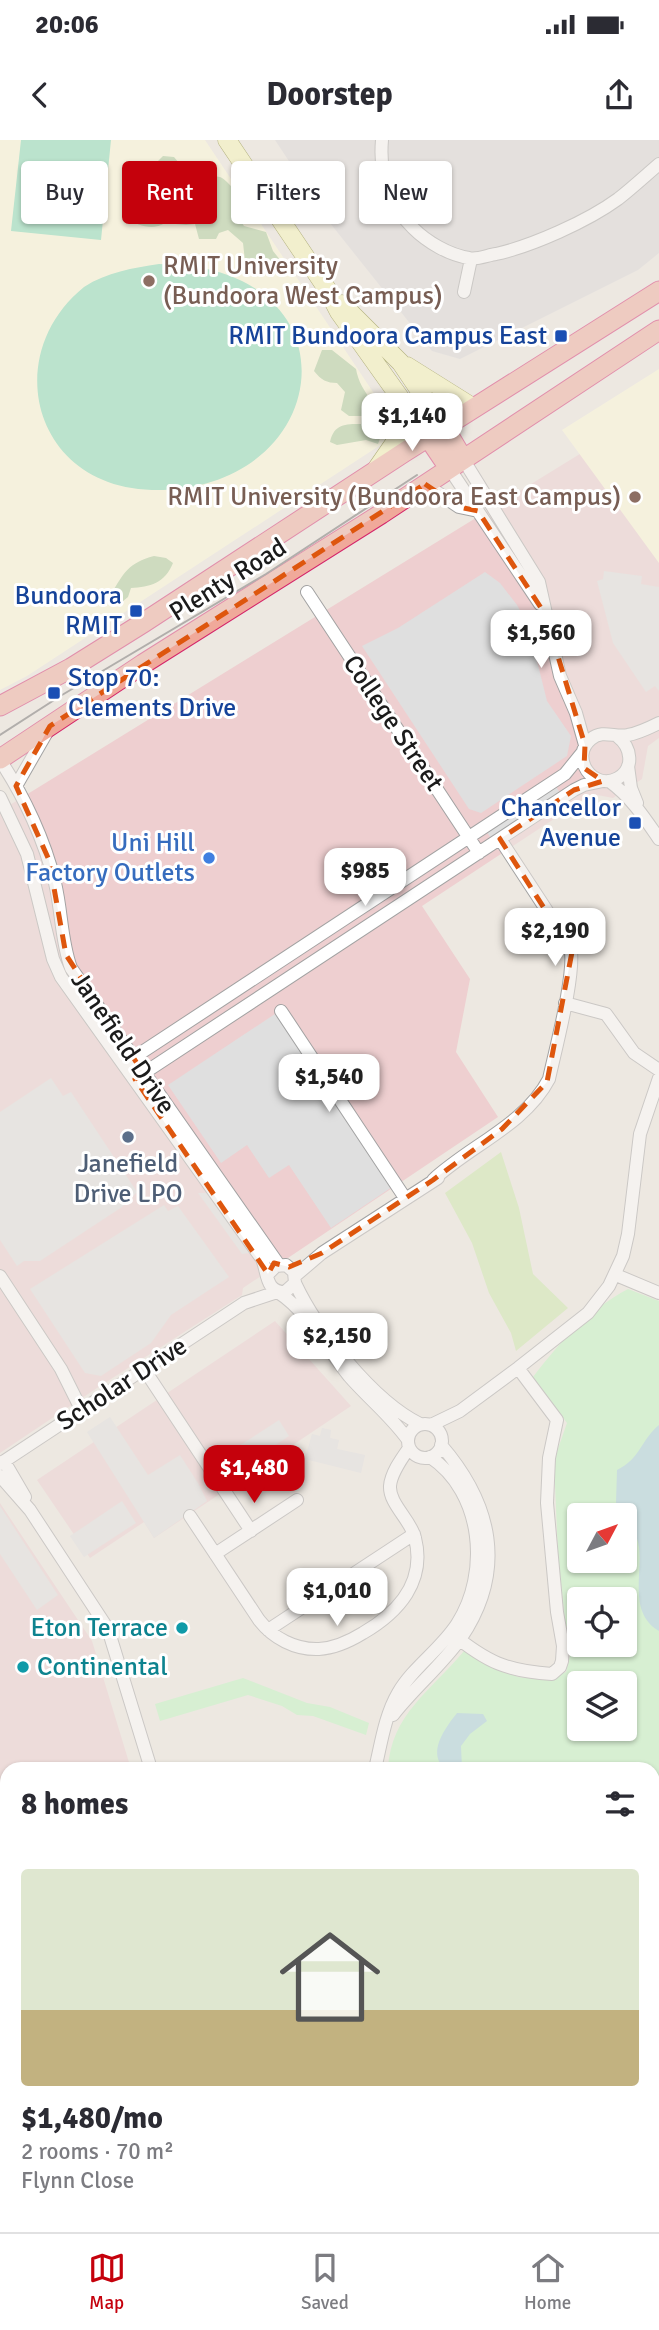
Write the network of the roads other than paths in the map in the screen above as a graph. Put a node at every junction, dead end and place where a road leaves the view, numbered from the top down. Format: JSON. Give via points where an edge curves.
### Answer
{"nodes":[{"id":1,"x":227,"y":140,"type":"edge"},
{"id":2,"x":382,"y":140,"type":"edge"},
{"id":3,"x":659,"y":164,"type":"edge"},
{"id":4,"x":471,"y":259,"type":"junction"},
{"id":5,"x":327,"y":289,"type":"junction"},
{"id":6,"x":659,"y":291,"type":"edge"},
{"id":7,"x":464,"y":292,"type":"dead end"},
{"id":8,"x":659,"y":330,"type":"edge"},
{"id":9,"x":401,"y":363,"type":"junction"},
{"id":10,"x":474,"y":408,"type":"junction"},
{"id":11,"x":408,"y":411,"type":"junction"},
{"id":12,"x":436,"y":432,"type":"junction"},
{"id":13,"x":456,"y":464,"type":"junction"},
{"id":14,"x":373,"y":473,"type":"junction"},
{"id":15,"x":425,"y":484,"type":"junction"},
{"id":16,"x":478,"y":511,"type":"junction"},
{"id":17,"x":307,"y":592,"type":"dead end"},
{"id":18,"x":545,"y":614,"type":"junction"},
{"id":19,"x":0,"y":706,"type":"edge"},
{"id":20,"x":576,"y":713,"type":"junction"},
{"id":21,"x":50,"y":726,"type":"junction"},
{"id":22,"x":601,"y":734,"type":"junction"},
{"id":23,"x":618,"y":737,"type":"junction"},
{"id":24,"x":584,"y":749,"type":"junction"},
{"id":25,"x":0,"y":759,"type":"edge"},
{"id":26,"x":629,"y":760,"type":"junction"},
{"id":27,"x":606,"y":781,"type":"junction"},
{"id":28,"x":16,"y":786,"type":"junction"},
{"id":29,"x":0,"y":797,"type":"edge"},
{"id":30,"x":639,"y":810,"type":"junction"},
{"id":31,"x":4,"y":814,"type":"edge"},
{"id":32,"x":468,"y":836,"type":"junction"},
{"id":33,"x":500,"y":839,"type":"junction"},
{"id":34,"x":659,"y":839,"type":"edge"},
{"id":35,"x":480,"y":853,"type":"junction"},
{"id":36,"x":55,"y":885,"type":"junction"},
{"id":37,"x":371,"y":900,"type":"junction"},
{"id":38,"x":38,"y":902,"type":"junction"},
{"id":39,"x":382,"y":917,"type":"junction"},
{"id":40,"x":565,"y":1003,"type":"junction"},
{"id":41,"x":281,"y":1011,"type":"dead end"},
{"id":42,"x":639,"y":1056,"type":"junction"},
{"id":43,"x":128,"y":1061,"type":"junction"},
{"id":44,"x":659,"y":1062,"type":"edge"},
{"id":45,"x":659,"y":1070,"type":"edge"},
{"id":46,"x":140,"y":1077,"type":"junction"},
{"id":47,"x":659,"y":1078,"type":"edge"},
{"id":48,"x":405,"y":1198,"type":"junction"},
{"id":49,"x":289,"y":1273,"type":"junction"},
{"id":50,"x":616,"y":1275,"type":"junction"},
{"id":51,"x":0,"y":1276,"type":"edge"},
{"id":52,"x":268,"y":1276,"type":"junction"},
{"id":53,"x":278,"y":1292,"type":"junction"},
{"id":54,"x":659,"y":1293,"type":"edge"},
{"id":55,"x":244,"y":1303,"type":"junction"},
{"id":56,"x":518,"y":1368,"type":"junction"},
{"id":57,"x":144,"y":1369,"type":"junction"},
{"id":58,"x":86,"y":1408,"type":"junction"},
{"id":59,"x":460,"y":1411,"type":"junction"},
{"id":60,"x":426,"y":1425,"type":"junction"},
{"id":61,"x":441,"y":1440,"type":"junction"},
{"id":62,"x":408,"y":1444,"type":"junction"},
{"id":63,"x":425,"y":1457,"type":"junction"},
{"id":64,"x":2,"y":1462,"type":"edge"},
{"id":65,"x":0,"y":1476,"type":"edge"},
{"id":66,"x":393,"y":1477,"type":"junction"},
{"id":67,"x":297,"y":1500,"type":"dead end"},
{"id":68,"x":30,"y":1510,"type":"junction"},
{"id":69,"x":190,"y":1516,"type":"dead end"},
{"id":70,"x":251,"y":1531,"type":"junction"},
{"id":71,"x":414,"y":1534,"type":"junction"},
{"id":72,"x":215,"y":1554,"type":"junction"},
{"id":73,"x":268,"y":1630,"type":"junction"},
{"id":74,"x":455,"y":1636,"type":"junction"},
{"id":75,"x":378,"y":1760,"type":"edge"},
{"id":76,"x":149,"y":1762,"type":"edge"}],
"edges":[{"from":1,"to":5,"type":"main road"},
{"from":2,"to":4,"type":"street","via":[[385,184],[403,218],[443,250]]},
{"from":3,"to":4,"type":"street","via":[[616,201],[559,232],[516,249]]},
{"from":4,"to":7,"type":"street"},
{"from":5,"to":9,"type":"main road"},
{"from":5,"to":11,"type":"main road"},
{"from":6,"to":10,"type":"highway","name":"Plenty Road"},
{"from":8,"to":13,"type":"highway","name":"Plenty Road"},
{"from":9,"to":10,"type":"main road"},
{"from":9,"to":12,"type":"main road"},
{"from":10,"to":12,"type":"highway","name":"Plenty Road"},
{"from":11,"to":12,"type":"main road"},
{"from":11,"to":14,"type":"main road","via":[[404,429]]},
{"from":12,"to":13,"type":"highway"},
{"from":12,"to":14,"type":"highway","name":"Plenty Road"},
{"from":13,"to":15,"type":"highway","name":"Plenty Road"},
{"from":13,"to":16,"type":"street"},
{"from":13,"to":18,"type":"street","via":[[539,582]]},
{"from":14,"to":19,"type":"highway","name":"Plenty Road","via":[[71,668]]},
{"from":15,"to":16,"type":"street","via":[[459,507]]},
{"from":15,"to":21,"type":"highway","name":"Plenty Road"},
{"from":16,"to":18,"type":"street"},
{"from":17,"to":32,"type":"street","name":"College Street"},
{"from":18,"to":20,"type":"street","via":[[560,676]]},
{"from":20,"to":22,"type":"street"},
{"from":20,"to":24,"type":"street"},
{"from":21,"to":25,"type":"highway","name":"Plenty Road"},
{"from":21,"to":28,"type":"street"},
{"from":22,"to":23,"type":"street"},
{"from":22,"to":24,"type":"street"},
{"from":23,"to":26,"type":"street"},
{"from":23,"to":26,"type":"street","via":[[659,723]]},
{"from":24,"to":27,"type":"street","via":[[584,768]]},
{"from":24,"to":32,"type":"street","via":[[565,774]]},
{"from":25,"to":28,"type":"street","name":"Janefield Drive"},
{"from":26,"to":27,"type":"street","via":[[617,779]]},
{"from":26,"to":30,"type":"street","via":[[631,788]]},
{"from":27,"to":30,"type":"street","via":[[623,791]]},
{"from":27,"to":33,"type":"street","via":[[574,790]]},
{"from":28,"to":36,"type":"street","name":"Janefield Drive","via":[[46,851]]},
{"from":29,"to":31,"type":"street","name":"Janefield Drive"},
{"from":30,"to":34,"type":"street"},
{"from":31,"to":38,"type":"street","name":"Janefield Drive","via":[[27,854]]},
{"from":32,"to":35,"type":"street","name":"College Street"},
{"from":32,"to":37,"type":"street"},
{"from":33,"to":35,"type":"street"},
{"from":33,"to":40,"type":"street","via":[[570,946],[572,968]]},
{"from":35,"to":39,"type":"street"},
{"from":36,"to":38,"type":"street","via":[[49,897]]},
{"from":36,"to":43,"type":"street","name":"Janefield Drive","via":[[71,968]]},
{"from":37,"to":39,"type":"street"},
{"from":37,"to":43,"type":"street"},
{"from":38,"to":43,"type":"street","name":"Janefield Drive","via":[[61,976]]},
{"from":39,"to":46,"type":"street"},
{"from":40,"to":42,"type":"street","via":[[606,1014]]},
{"from":40,"to":48,"type":"street","via":[[549,1079],[496,1134]]},
{"from":41,"to":48,"type":"street"},
{"from":42,"to":44,"type":"street"},
{"from":42,"to":45,"type":"street"},
{"from":43,"to":46,"type":"street","name":"Janefield Drive"},
{"from":46,"to":49,"type":"street","name":"Janefield Drive"},
{"from":46,"to":52,"type":"street","name":"Janefield Drive","via":[[262,1259]]},
{"from":47,"to":50,"type":"street","via":[[640,1134],[628,1234]]},
{"from":48,"to":49,"type":"street"},
{"from":49,"to":52,"type":"street","via":[[272,1268]]},
{"from":49,"to":53,"type":"street","via":[[288,1291]]},
{"from":49,"to":60,"type":"street","name":"Janefield Drive","via":[[306,1305],[358,1373],[402,1415]]},
{"from":50,"to":54,"type":"street"},
{"from":50,"to":56,"type":"street","via":[[587,1313]]},
{"from":51,"to":58,"type":"street"},
{"from":52,"to":53,"type":"street","via":[[269,1285]]},
{"from":52,"to":55,"type":"street","name":"Scholar Drive"},
{"from":53,"to":55,"type":"street","name":"Scholar Drive"},
{"from":53,"to":62,"type":"street","via":[[295,1304]]},
{"from":55,"to":57,"type":"street","name":"Scholar Drive"},
{"from":56,"to":59,"type":"street"},
{"from":56,"to":74,"type":"street","via":[[557,1420],[547,1503],[562,1661],[552,1674],[516,1671],[471,1650]]},
{"from":57,"to":58,"type":"street","name":"Scholar Drive"},
{"from":57,"to":70,"type":"street"},
{"from":58,"to":64,"type":"street","name":"Scholar Drive"},
{"from":59,"to":60,"type":"street"},
{"from":59,"to":61,"type":"street"},
{"from":60,"to":61,"type":"street"},
{"from":60,"to":62,"type":"street","via":[[411,1430]]},
{"from":61,"to":63,"type":"street","via":[[438,1452]]},
{"from":61,"to":74,"type":"street","via":[[475,1492],[487,1534],[484,1589],[477,1609]]},
{"from":62,"to":63,"type":"street"},
{"from":62,"to":66,"type":"street"},
{"from":63,"to":66,"type":"street"},
{"from":63,"to":74,"type":"street","via":[[445,1468],[456,1482],[475,1532],[473,1586]]},
{"from":64,"to":68,"type":"street"},
{"from":65,"to":68,"type":"street"},
{"from":66,"to":71,"type":"street","via":[[391,1495]]},
{"from":67,"to":70,"type":"street"},
{"from":68,"to":76,"type":"street","via":[[108,1629]]},
{"from":69,"to":72,"type":"street"},
{"from":70,"to":72,"type":"street"},
{"from":71,"to":73,"type":"street"},
{"from":71,"to":73,"type":"street","via":[[418,1563],[409,1593],[372,1628],[334,1647],[315,1649],[286,1642]]},
{"from":72,"to":73,"type":"street"},
{"from":74,"to":75,"type":"street","via":[[387,1721]]}]}
